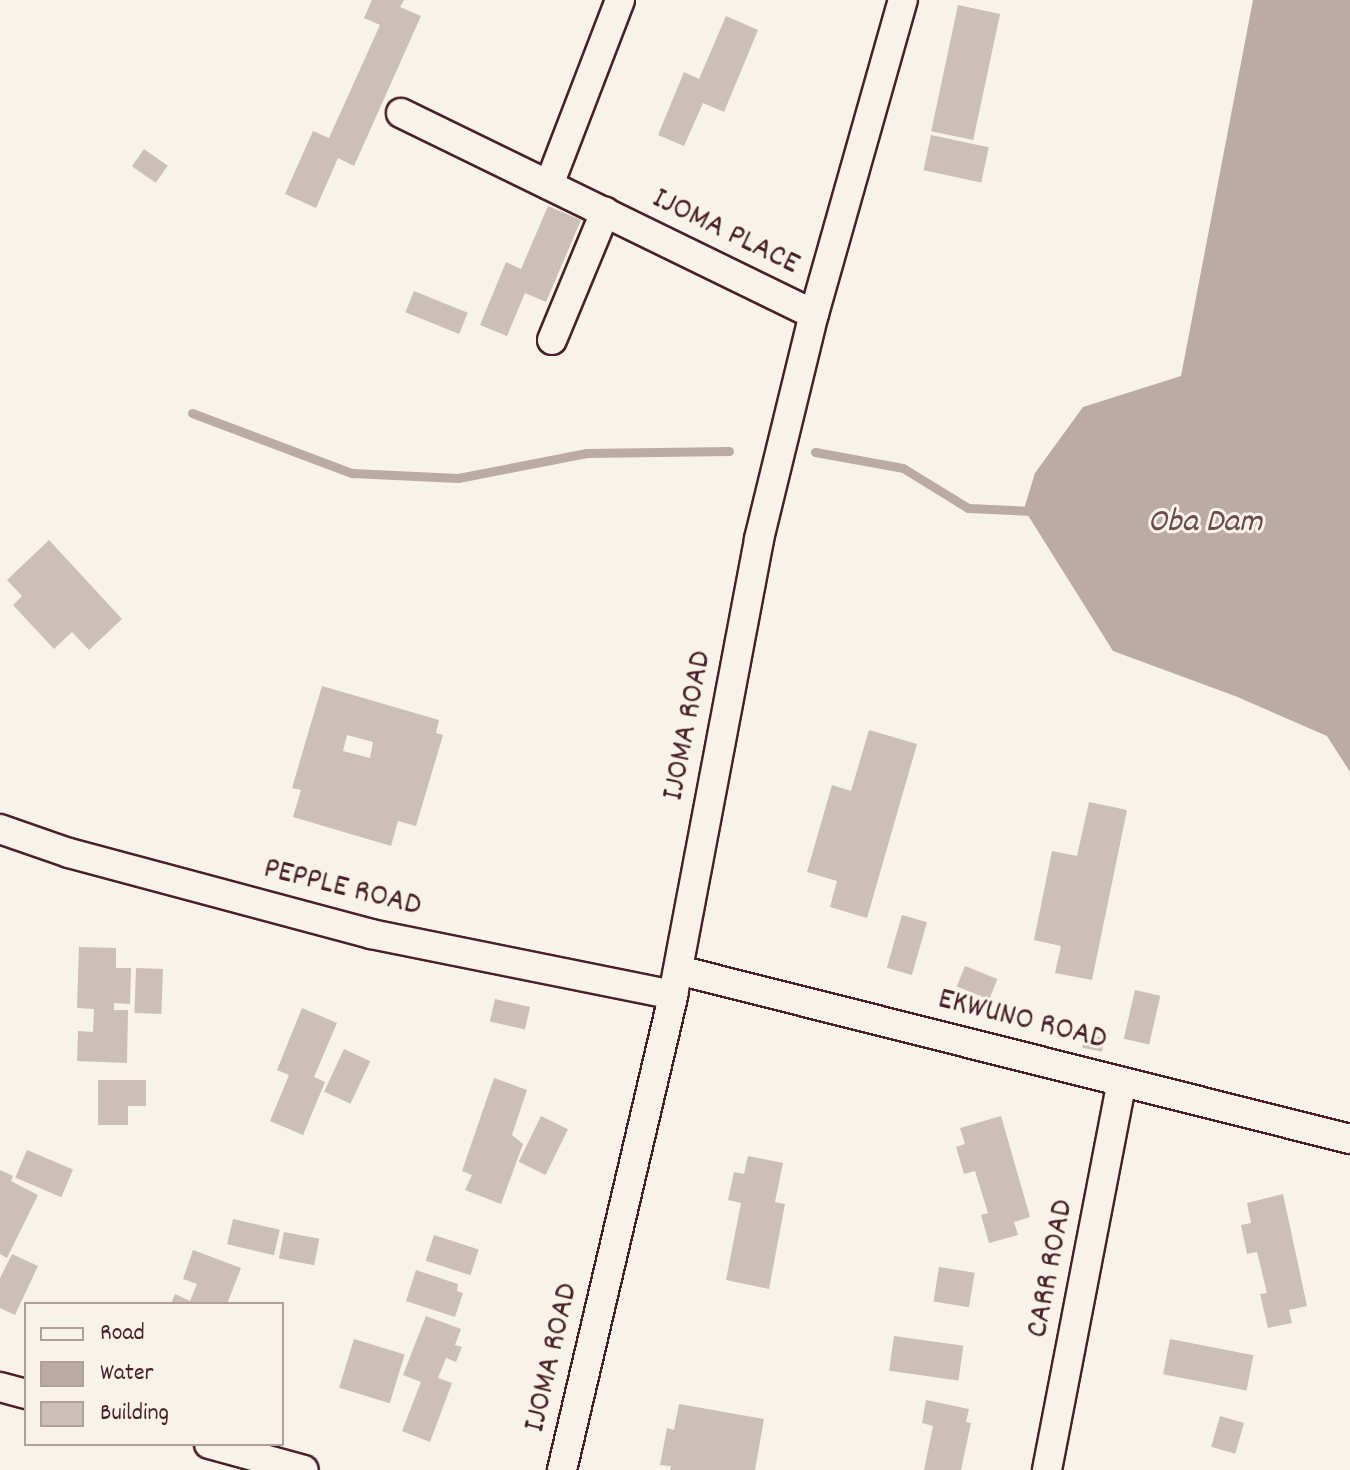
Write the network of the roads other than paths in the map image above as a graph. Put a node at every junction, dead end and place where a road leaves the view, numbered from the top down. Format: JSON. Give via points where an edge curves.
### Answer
{"nodes":[{"id":1,"x":620,"y":0,"type":"edge"},
{"id":2,"x":903,"y":0,"type":"edge"},
{"id":3,"x":401,"y":113,"type":"dead end"},
{"id":4,"x":549,"y":185,"type":"junction"},
{"id":5,"x":605,"y":212,"type":"junction"},
{"id":6,"x":814,"y":314,"type":"junction"},
{"id":7,"x":552,"y":340,"type":"dead end"},
{"id":8,"x":0,"y":829,"type":"edge"},
{"id":9,"x":676,"y":983,"type":"junction"},
{"id":10,"x":1122,"y":1082,"type":"junction"},
{"id":11,"x":1350,"y":1139,"type":"edge"},
{"id":12,"x":0,"y":1387,"type":"edge"},
{"id":13,"x":24,"y":1393,"type":"edge"},
{"id":14,"x":216,"y":1446,"type":"edge"},
{"id":15,"x":304,"y":1470,"type":"edge"},
{"id":16,"x":562,"y":1470,"type":"edge"},
{"id":17,"x":1047,"y":1470,"type":"edge"}],
"edges":[{"from":1,"to":4,"type":"street"},
{"from":2,"to":6,"type":"street","name":"IJOMA ROAD"},
{"from":3,"to":4,"type":"street","name":"IJOMA PLACE"},
{"from":4,"to":5,"type":"street","name":"IJOMA PLACE"},
{"from":5,"to":6,"type":"street","name":"IJOMA PLACE"},
{"from":5,"to":7,"type":"street","name":"IJOMA PLACE"},
{"from":6,"to":9,"type":"street","name":"IJOMA ROAD","via":[[759,539]]},
{"from":8,"to":9,"type":"street","name":"PEPPLE ROAD","via":[[69,853],[371,934]]},
{"from":9,"to":10,"type":"street","name":"EKWUNO ROAD"},
{"from":9,"to":16,"type":"street","name":"IJOMA ROAD"},
{"from":10,"to":11,"type":"street","name":"EKWUNO ROAD"},
{"from":10,"to":17,"type":"street","name":"CARR ROAD"},
{"from":12,"to":13,"type":"street"},
{"from":14,"to":15,"type":"street"}]}
